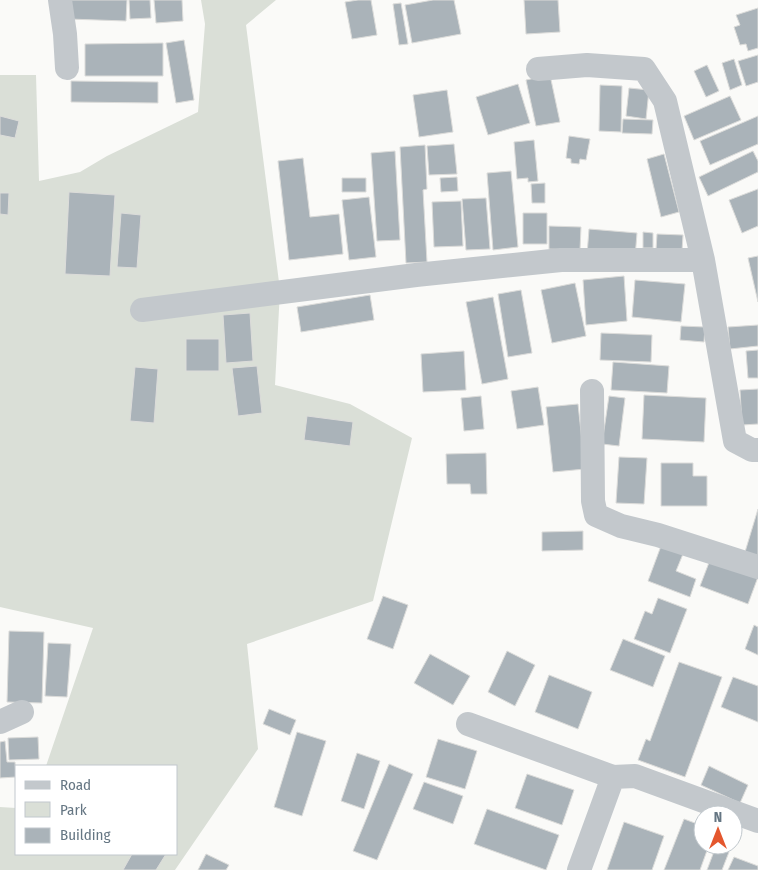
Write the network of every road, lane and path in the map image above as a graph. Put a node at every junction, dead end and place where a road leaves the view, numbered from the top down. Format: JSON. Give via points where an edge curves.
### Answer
{"nodes":[{"id":1,"x":60,"y":0,"type":"edge"},
{"id":2,"x":67,"y":68,"type":"dead end"},
{"id":3,"x":538,"y":69,"type":"dead end"},
{"id":4,"x":703,"y":260,"type":"junction"},
{"id":5,"x":142,"y":310,"type":"dead end"},
{"id":6,"x":592,"y":391,"type":"dead end"},
{"id":7,"x":758,"y":450,"type":"edge"},
{"id":8,"x":758,"y":566,"type":"edge"},
{"id":9,"x":22,"y":712,"type":"dead end"},
{"id":10,"x":0,"y":722,"type":"edge"},
{"id":11,"x":468,"y":724,"type":"dead end"},
{"id":12,"x":613,"y":777,"type":"junction"},
{"id":13,"x":758,"y":821,"type":"edge"},
{"id":14,"x":579,"y":870,"type":"edge"}],
"edges":[{"from":1,"to":2,"type":"street"},
{"from":3,"to":4,"type":"street","via":[[587,65],[644,69],[665,101]]},
{"from":4,"to":5,"type":"street","via":[[561,260]]},
{"from":4,"to":7,"type":"street","via":[[735,441]]},
{"from":6,"to":8,"type":"street","via":[[596,514],[621,526]]},
{"from":9,"to":10,"type":"street"},
{"from":11,"to":12,"type":"street"},
{"from":12,"to":13,"type":"street","via":[[635,776]]},
{"from":12,"to":14,"type":"street"}]}
